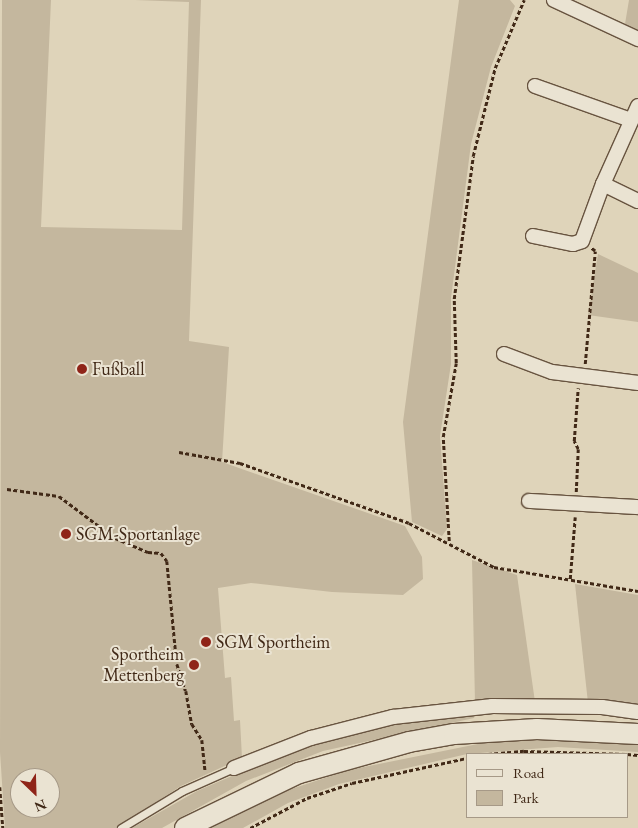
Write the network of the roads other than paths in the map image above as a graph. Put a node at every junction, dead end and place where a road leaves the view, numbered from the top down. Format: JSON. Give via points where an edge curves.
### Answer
{"nodes":[{"id":1,"x":554,"y":0,"type":"edge"},
{"id":2,"x":638,"y":40,"type":"edge"},
{"id":3,"x":535,"y":86,"type":"dead end"},
{"id":4,"x":638,"y":106,"type":"edge"},
{"id":5,"x":631,"y":120,"type":"junction"},
{"id":6,"x":603,"y":184,"type":"junction"},
{"id":7,"x":638,"y":201,"type":"edge"},
{"id":8,"x":533,"y":236,"type":"dead end"},
{"id":9,"x":504,"y":354,"type":"dead end"},
{"id":10,"x":638,"y":383,"type":"edge"},
{"id":11,"x":529,"y":501,"type":"dead end"},
{"id":12,"x":638,"y":507,"type":"edge"},
{"id":13,"x":638,"y":712,"type":"edge"},
{"id":14,"x":638,"y":734,"type":"edge"},
{"id":15,"x":234,"y":768,"type":"joint"},
{"id":16,"x":121,"y":828,"type":"edge"},
{"id":17,"x":185,"y":828,"type":"edge"}],
"edges":[{"from":1,"to":2,"type":"street"},
{"from":3,"to":5,"type":"street"},
{"from":4,"to":5,"type":"street"},
{"from":5,"to":6,"type":"street"},
{"from":6,"to":7,"type":"street"},
{"from":6,"to":8,"type":"street","via":[[582,242],[573,244]]},
{"from":9,"to":10,"type":"street","via":[[552,372]]},
{"from":11,"to":12,"type":"street"},
{"from":13,"to":15,"type":"street","via":[[602,707],[492,706],[394,717],[311,738]]},
{"from":14,"to":17,"type":"main road","via":[[537,729],[454,734],[409,742],[299,773]]},
{"from":15,"to":16,"type":"lane","via":[[206,780]]}]}
